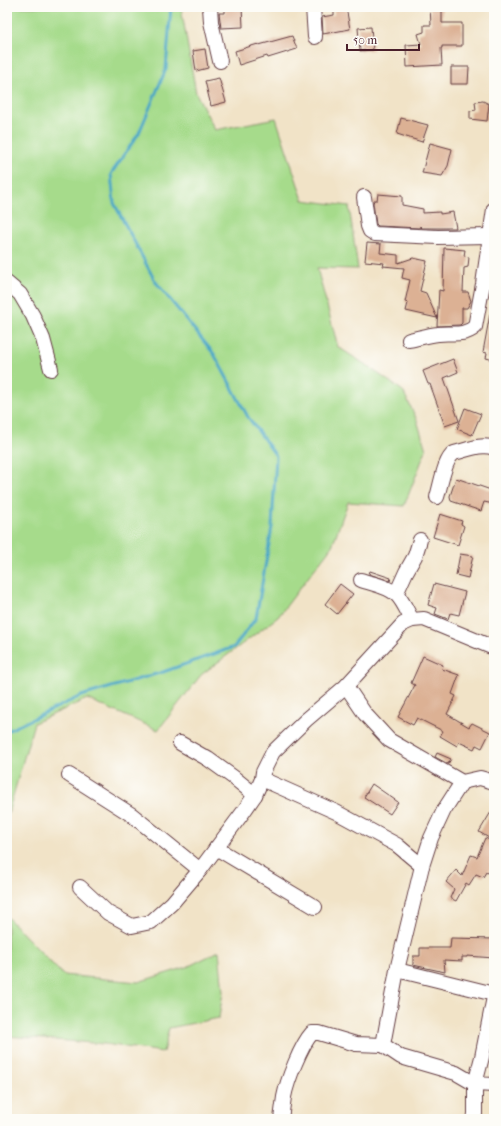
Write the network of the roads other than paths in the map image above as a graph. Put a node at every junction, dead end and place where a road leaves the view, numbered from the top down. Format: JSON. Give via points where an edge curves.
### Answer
{"nodes":[{"id":1,"x":210,"y":7,"type":"edge"},
{"id":2,"x":312,"y":7,"type":"edge"},
{"id":3,"x":315,"y":37,"type":"dead end"},
{"id":4,"x":220,"y":61,"type":"dead end"},
{"id":5,"x":364,"y":197,"type":"dead end"},
{"id":6,"x":494,"y":209,"type":"edge"},
{"id":7,"x":489,"y":236,"type":"junction"},
{"id":8,"x":7,"y":284,"type":"edge"},
{"id":9,"x":409,"y":340,"type":"dead end"},
{"id":10,"x":51,"y":369,"type":"dead end"},
{"id":11,"x":494,"y":448,"type":"edge"},
{"id":12,"x":437,"y":497,"type":"dead end"},
{"id":13,"x":420,"y":540,"type":"dead end"},
{"id":14,"x":361,"y":580,"type":"dead end"},
{"id":15,"x":396,"y":594,"type":"junction"},
{"id":16,"x":412,"y":620,"type":"junction"},
{"id":17,"x":494,"y":648,"type":"edge"},
{"id":18,"x":346,"y":686,"type":"junction"},
{"id":19,"x":180,"y":743,"type":"dead end"},
{"id":20,"x":69,"y":774,"type":"dead end"},
{"id":21,"x":262,"y":780,"type":"junction"},
{"id":22,"x":462,"y":782,"type":"junction"},
{"id":23,"x":494,"y":782,"type":"edge"},
{"id":24,"x":255,"y":795,"type":"junction"},
{"id":25,"x":216,"y":848,"type":"junction"},
{"id":26,"x":422,"y":866,"type":"junction"},
{"id":27,"x":200,"y":870,"type":"junction"},
{"id":28,"x":80,"y":887,"type":"dead end"},
{"id":29,"x":316,"y":907,"type":"dead end"},
{"id":30,"x":397,"y":970,"type":"junction"},
{"id":31,"x":494,"y":996,"type":"edge"},
{"id":32,"x":383,"y":1045,"type":"junction"},
{"id":33,"x":475,"y":1084,"type":"junction"},
{"id":34,"x":494,"y":1085,"type":"edge"},
{"id":35,"x":281,"y":1119,"type":"edge"},
{"id":36,"x":474,"y":1119,"type":"edge"}],
"edges":[{"from":1,"to":4,"type":"street","via":[[210,22]]},
{"from":2,"to":3,"type":"street"},
{"from":5,"to":7,"type":"street","via":[[368,226],[375,234]]},
{"from":6,"to":7,"type":"street"},
{"from":7,"to":9,"type":"street","via":[[475,327],[460,333]]},
{"from":8,"to":10,"type":"street","via":[[20,294],[33,316],[43,339]]},
{"from":11,"to":12,"type":"street","via":[[481,446],[451,455]]},
{"from":13,"to":15,"type":"street"},
{"from":14,"to":15,"type":"street","via":[[387,588]]},
{"from":15,"to":16,"type":"street"},
{"from":16,"to":17,"type":"street","via":[[424,619]]},
{"from":16,"to":18,"type":"street","via":[[403,624]]},
{"from":18,"to":21,"type":"street","via":[[273,752]]},
{"from":18,"to":22,"type":"street","via":[[365,714],[389,740]]},
{"from":19,"to":24,"type":"street","via":[[208,759]]},
{"from":20,"to":27,"type":"street","via":[[132,815]]},
{"from":21,"to":24,"type":"street"},
{"from":21,"to":26,"type":"street","via":[[336,812],[398,845]]},
{"from":22,"to":23,"type":"street","via":[[480,778]]},
{"from":22,"to":26,"type":"street","via":[[444,810]]},
{"from":24,"to":25,"type":"street"},
{"from":25,"to":27,"type":"street"},
{"from":25,"to":29,"type":"street"},
{"from":26,"to":30,"type":"street"},
{"from":27,"to":28,"type":"street","via":[[152,922],[132,926],[108,913]]},
{"from":30,"to":31,"type":"street"},
{"from":30,"to":32,"type":"street"},
{"from":31,"to":33,"type":"street"},
{"from":32,"to":33,"type":"street","via":[[401,1057],[456,1073]]},
{"from":32,"to":35,"type":"street","via":[[356,1044],[312,1033],[294,1066],[284,1095]]},
{"from":33,"to":34,"type":"street"},
{"from":33,"to":36,"type":"street"}]}
